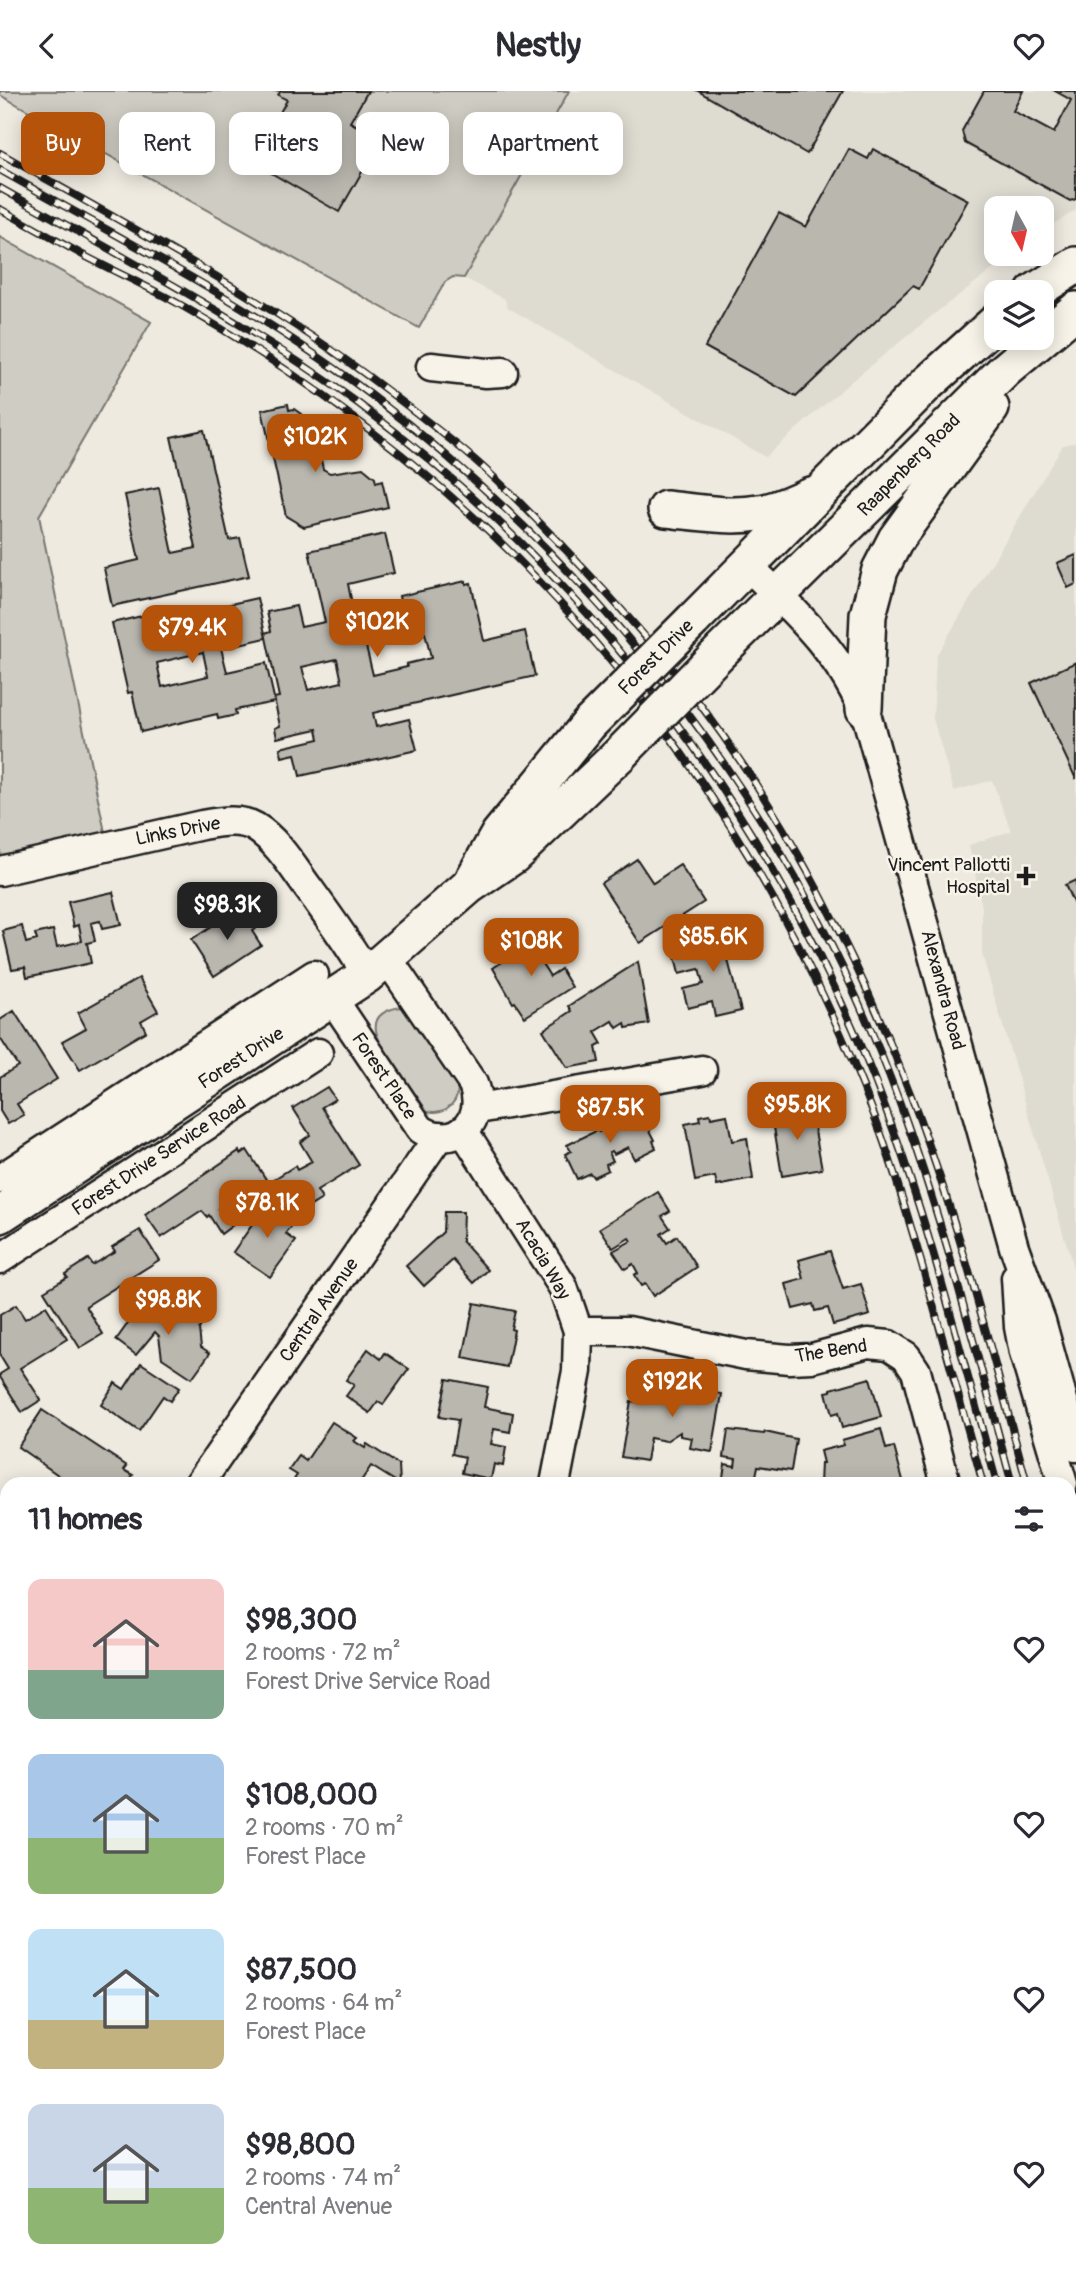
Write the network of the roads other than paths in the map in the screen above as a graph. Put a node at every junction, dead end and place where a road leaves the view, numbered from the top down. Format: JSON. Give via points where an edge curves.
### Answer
{"nodes":[{"id":1,"x":1076,"y":265,"type":"edge"},
{"id":2,"x":1053,"y":280,"type":"edge"},
{"id":3,"x":1076,"y":310,"type":"edge"},
{"id":4,"x":1054,"y":327,"type":"edge"},
{"id":5,"x":984,"y":333,"type":"edge"},
{"id":6,"x":1028,"y":350,"type":"edge"},
{"id":7,"x":1035,"y":350,"type":"edge"},
{"id":8,"x":431,"y":367,"type":"dead end"},
{"id":9,"x":503,"y":372,"type":"dead end"},
{"id":10,"x":820,"y":491,"type":"junction"},
{"id":11,"x":666,"y":509,"type":"dead end"},
{"id":12,"x":747,"y":565,"type":"junction"},
{"id":13,"x":778,"y":595,"type":"junction"},
{"id":14,"x":864,"y":709,"type":"junction"},
{"id":15,"x":0,"y":871,"type":"edge"},
{"id":16,"x":469,"y":886,"type":"junction"},
{"id":17,"x":377,"y":967,"type":"junction"},
{"id":18,"x":323,"y":987,"type":"junction"},
{"id":19,"x":318,"y":1053,"type":"dead end"},
{"id":20,"x":702,"y":1070,"type":"dead end"},
{"id":21,"x":460,"y":1125,"type":"junction"},
{"id":22,"x":0,"y":1179,"type":"edge"},
{"id":23,"x":0,"y":1215,"type":"edge"},
{"id":24,"x":1014,"y":1247,"type":"junction"},
{"id":25,"x":0,"y":1259,"type":"edge"},
{"id":26,"x":578,"y":1331,"type":"junction"},
{"id":27,"x":1076,"y":1447,"type":"edge"},
{"id":28,"x":204,"y":1477,"type":"edge"},
{"id":29,"x":556,"y":1477,"type":"edge"},
{"id":30,"x":944,"y":1477,"type":"edge"},
{"id":31,"x":1061,"y":1477,"type":"edge"}],
"edges":[{"from":1,"to":2,"type":"main road"},
{"from":3,"to":4,"type":"main road","name":"Raapenberg Road"},
{"from":5,"to":10,"type":"main road"},
{"from":6,"to":13,"type":"main road","name":"Raapenberg Road"},
{"from":7,"to":14,"type":"main road","via":[[896,540],[880,571],[868,615]]},
{"from":8,"to":9,"type":"street"},
{"from":10,"to":11,"type":"main road","via":[[760,513]]},
{"from":10,"to":12,"type":"main road"},
{"from":12,"to":13,"type":"street","name":"Alexandra Road"},
{"from":12,"to":16,"type":"main road","name":"Forest Drive","bridge":true,"via":[[589,724],[499,834]]},
{"from":13,"to":14,"type":"street","name":"Alexandra Road","via":[[817,634]]},
{"from":13,"to":16,"type":"main road","name":"Forest Drive","bridge":true,"via":[[513,856]]},
{"from":14,"to":24,"type":"street","name":"Alexandra Road"},
{"from":15,"to":17,"type":"street","name":"Links Drive","via":[[202,825],[230,821],[254,826],[288,860],[354,952]]},
{"from":16,"to":17,"type":"main road","name":"Forest Drive"},
{"from":17,"to":18,"type":"main road","name":"Forest Drive"},
{"from":17,"to":21,"type":"street","via":[[473,1084],[478,1096]]},
{"from":18,"to":21,"type":"street","name":"Forest Place","via":[[413,1122],[428,1134]]},
{"from":18,"to":22,"type":"street"},
{"from":18,"to":23,"type":"main road","name":"Forest Drive"},
{"from":19,"to":25,"type":"street","name":"Forest Drive Service Road"},
{"from":20,"to":21,"type":"street"},
{"from":21,"to":26,"type":"street","name":"Acacia Way","via":[[563,1287]]},
{"from":21,"to":28,"type":"street","name":"Central Avenue"},
{"from":24,"to":27,"type":"street","name":"Alexandra Road","via":[[1041,1321]]},
{"from":24,"to":31,"type":"street","name":"Alexandra Road","via":[[1024,1353]]},
{"from":26,"to":29,"type":"street","name":"Acacia Way","via":[[577,1371]]},
{"from":26,"to":30,"type":"street","name":"The Bend","via":[[628,1331],[789,1359],[812,1358],[868,1343],[889,1345],[906,1356],[916,1371]]}]}
